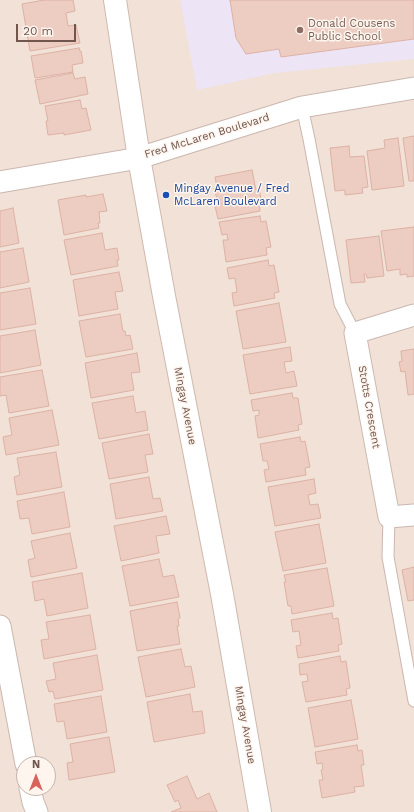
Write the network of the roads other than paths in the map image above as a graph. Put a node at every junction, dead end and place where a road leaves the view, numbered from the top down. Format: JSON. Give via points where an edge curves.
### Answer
{"nodes":[{"id":1,"x":115,"y":0,"type":"edge"},
{"id":2,"x":414,"y":88,"type":"edge"},
{"id":3,"x":302,"y":107,"type":"junction"},
{"id":4,"x":138,"y":158,"type":"junction"},
{"id":5,"x":0,"y":182,"type":"edge"},
{"id":6,"x":414,"y":315,"type":"edge"},
{"id":7,"x":355,"y":333,"type":"junction"},
{"id":8,"x":414,"y":515,"type":"edge"},
{"id":9,"x":389,"y":517,"type":"junction"},
{"id":10,"x":0,"y":626,"type":"edge"},
{"id":11,"x":414,"y":701,"type":"edge"},
{"id":12,"x":24,"y":756,"type":"edge"},
{"id":13,"x":32,"y":796,"type":"edge"},
{"id":14,"x":37,"y":812,"type":"edge"},
{"id":15,"x":260,"y":812,"type":"edge"}],
"edges":[{"from":1,"to":4,"type":"street","name":"Mingay Avenue"},
{"from":2,"to":3,"type":"street","name":"Fred McLaren Boulevard"},
{"from":3,"to":4,"type":"street","name":"Fred McLaren Boulevard"},
{"from":3,"to":7,"type":"lane","via":[[340,304]]},
{"from":4,"to":5,"type":"street","name":"Fred McLaren Boulevard"},
{"from":4,"to":15,"type":"street","name":"Mingay Avenue","via":[[222,594]]},
{"from":6,"to":7,"type":"street"},
{"from":7,"to":9,"type":"street","name":"Stotts Crescent"},
{"from":8,"to":9,"type":"street"},
{"from":9,"to":11,"type":"lane","via":[[388,556]]},
{"from":10,"to":12,"type":"street"},
{"from":13,"to":14,"type":"street"}]}
